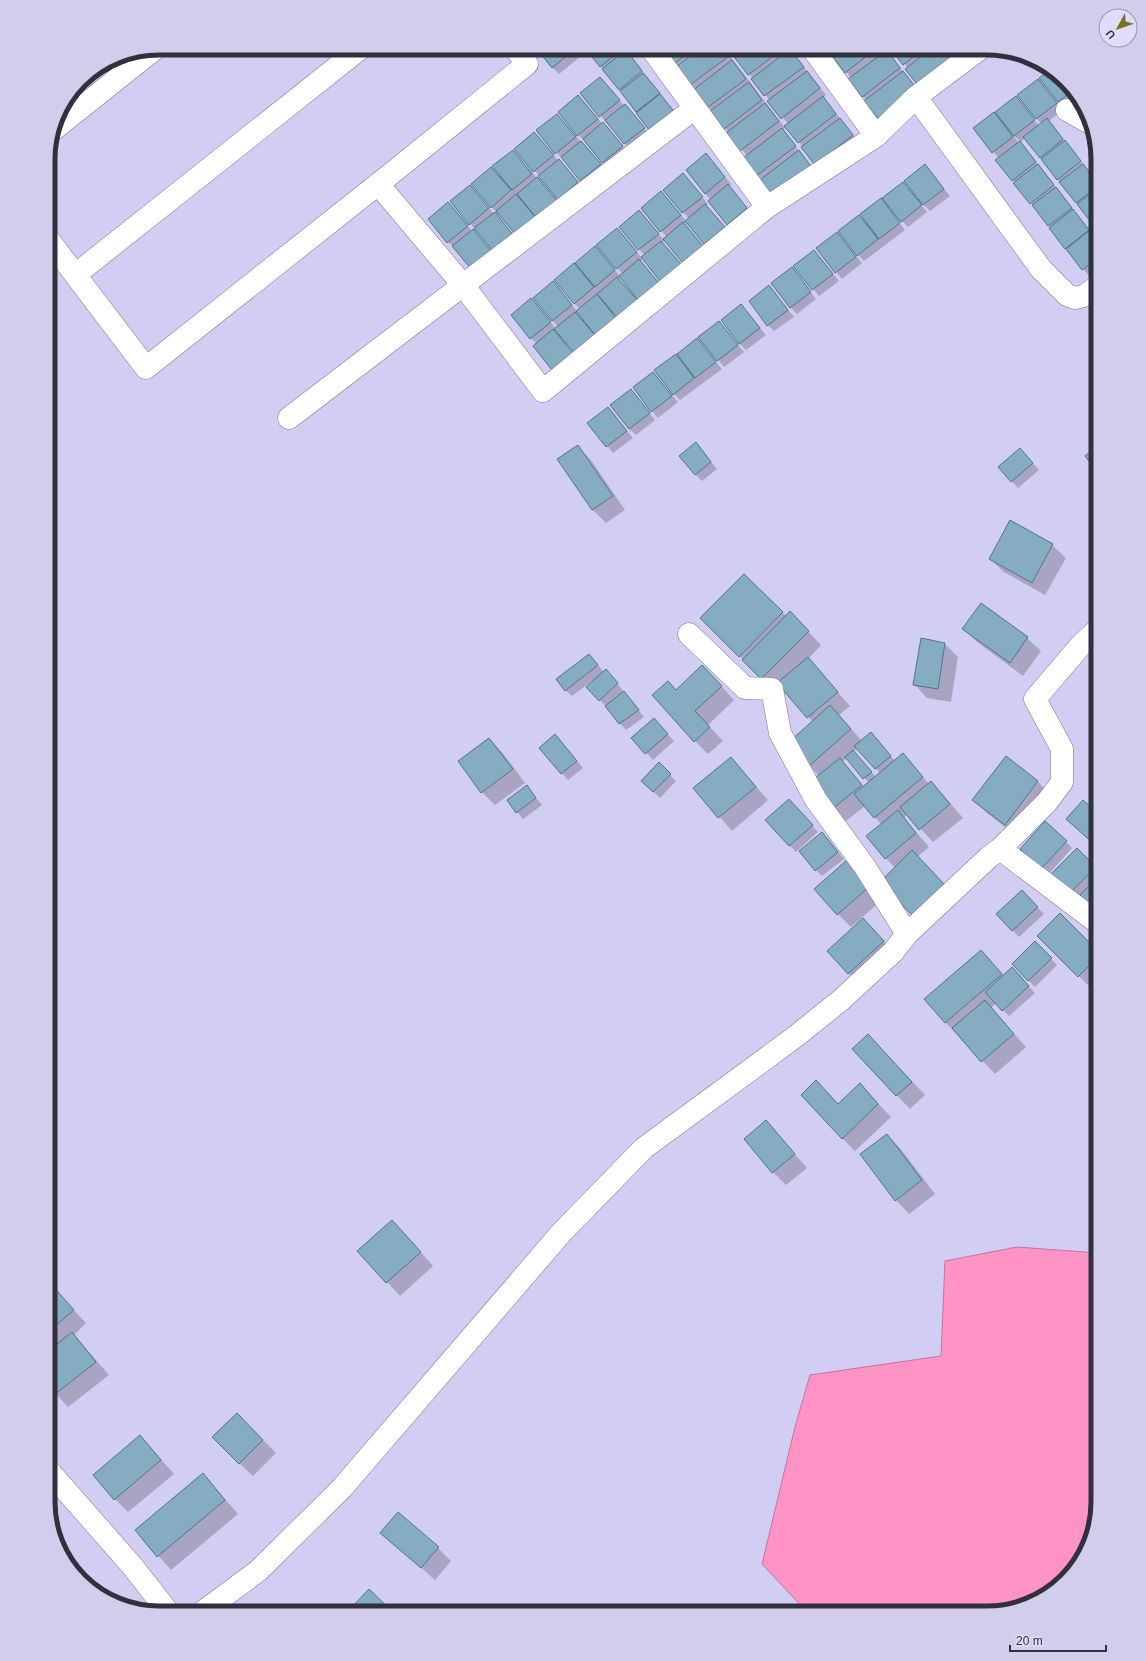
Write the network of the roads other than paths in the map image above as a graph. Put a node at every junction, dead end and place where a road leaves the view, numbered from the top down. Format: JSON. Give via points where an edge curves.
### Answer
{"nodes":[{"id":1,"x":352,"y":55,"type":"edge"},
{"id":2,"x":520,"y":55,"type":"edge"},
{"id":3,"x":656,"y":55,"type":"edge"},
{"id":4,"x":817,"y":55,"type":"edge"},
{"id":5,"x":972,"y":55,"type":"edge"},
{"id":6,"x":146,"y":56,"type":"edge"},
{"id":7,"x":916,"y":97,"type":"junction"},
{"id":8,"x":695,"y":108,"type":"junction"},
{"id":9,"x":1067,"y":110,"type":"dead end"},
{"id":10,"x":1083,"y":119,"type":"edge"},
{"id":11,"x":62,"y":123,"type":"edge"},
{"id":12,"x":876,"y":136,"type":"junction"},
{"id":13,"x":378,"y":184,"type":"junction"},
{"id":14,"x":767,"y":207,"type":"junction"},
{"id":15,"x":55,"y":248,"type":"edge"},
{"id":16,"x":75,"y":275,"type":"junction"},
{"id":17,"x":463,"y":285,"type":"junction"},
{"id":18,"x":1091,"y":291,"type":"edge"},
{"id":19,"x":289,"y":418,"type":"dead end"},
{"id":20,"x":689,"y":634,"type":"dead end"},
{"id":21,"x":1091,"y":636,"type":"edge"},
{"id":22,"x":1000,"y":849,"type":"junction"},
{"id":23,"x":1091,"y":918,"type":"edge"},
{"id":24,"x":907,"y":934,"type":"junction"},
{"id":25,"x":55,"y":1482,"type":"edge"},
{"id":26,"x":164,"y":1606,"type":"edge"},
{"id":27,"x":210,"y":1606,"type":"edge"}],
"edges":[{"from":1,"to":16,"type":"street"},
{"from":2,"to":13,"type":"street","via":[[527,64]]},
{"from":3,"to":8,"type":"street"},
{"from":4,"to":12,"type":"street"},
{"from":5,"to":7,"type":"street"},
{"from":6,"to":11,"type":"street"},
{"from":7,"to":12,"type":"street"},
{"from":7,"to":18,"type":"street","via":[[1046,274],[1067,295],[1075,298]]},
{"from":8,"to":14,"type":"street"},
{"from":8,"to":17,"type":"street"},
{"from":9,"to":10,"type":"street"},
{"from":12,"to":14,"type":"street"},
{"from":13,"to":16,"type":"street","via":[[146,368]]},
{"from":13,"to":17,"type":"street"},
{"from":14,"to":17,"type":"street","via":[[543,391]]},
{"from":15,"to":16,"type":"street"},
{"from":17,"to":19,"type":"street"},
{"from":20,"to":24,"type":"street","via":[[744,688],[772,689],[780,733],[816,800],[872,877]]},
{"from":21,"to":22,"type":"street","via":[[1035,698],[1062,750],[1062,782],[1047,802]]},
{"from":22,"to":23,"type":"street"},
{"from":22,"to":24,"type":"street"},
{"from":24,"to":27,"type":"street","via":[[893,952],[795,1038],[644,1148],[562,1232],[342,1488],[258,1571]]},
{"from":25,"to":26,"type":"street","via":[[133,1567]]}]}
